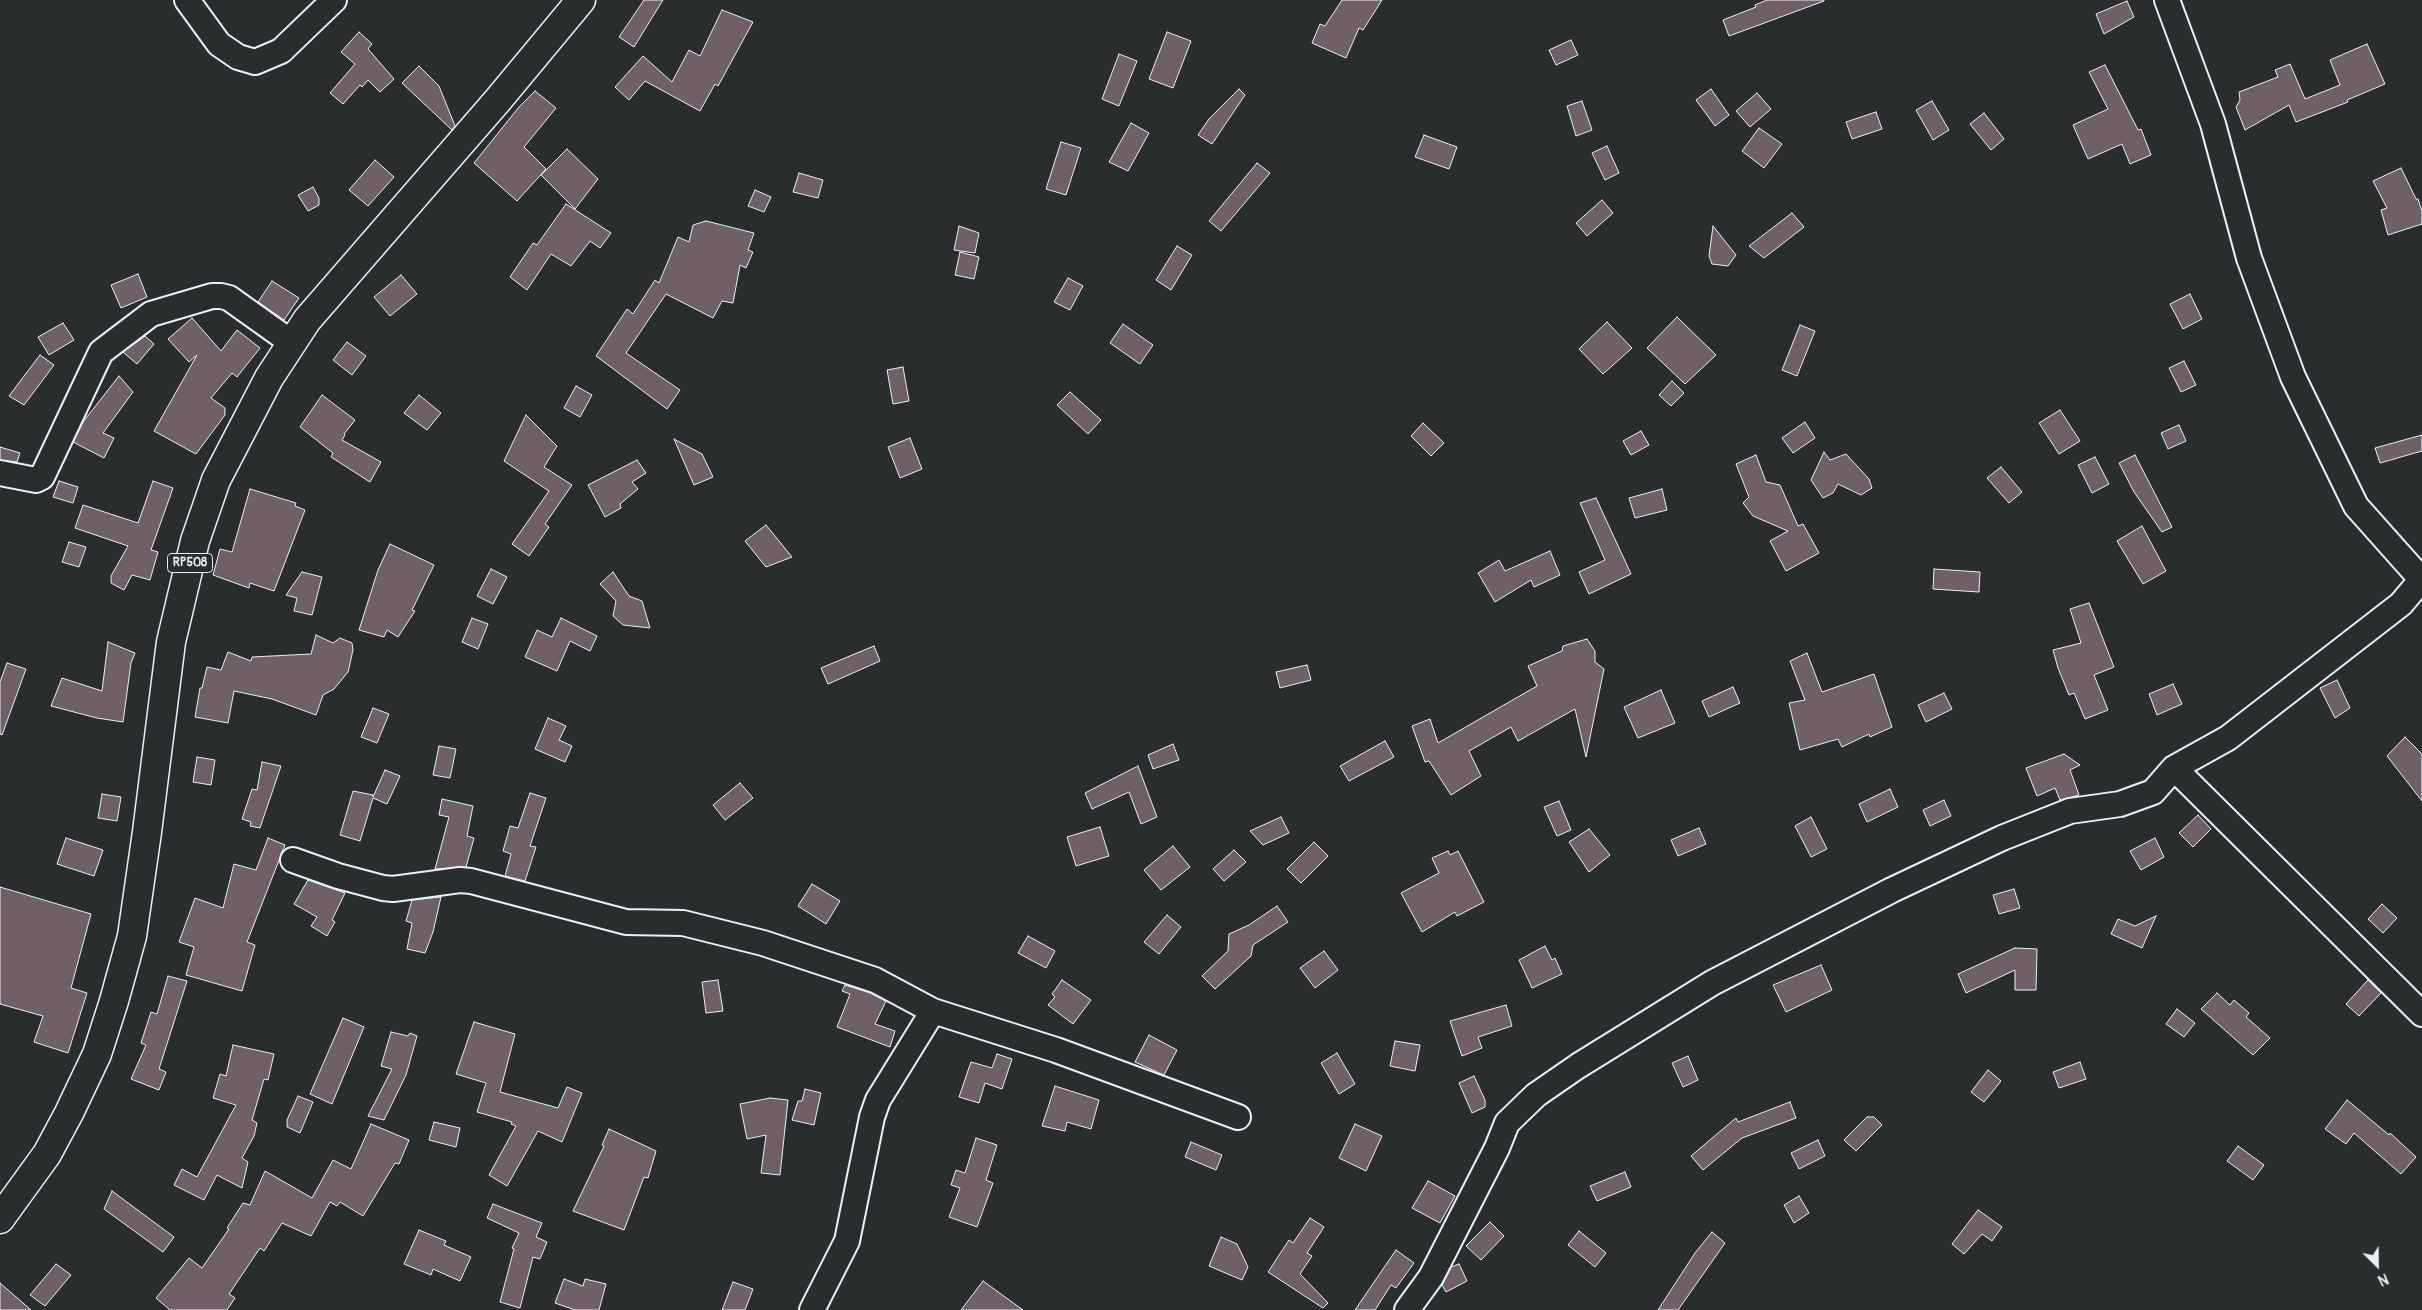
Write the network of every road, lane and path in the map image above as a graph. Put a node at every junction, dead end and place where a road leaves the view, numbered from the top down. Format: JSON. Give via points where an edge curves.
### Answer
{"nodes":[{"id":1,"x":187,"y":0,"type":"edge"},
{"id":2,"x":334,"y":0,"type":"edge"},
{"id":3,"x":581,"y":0,"type":"edge"},
{"id":4,"x":2167,"y":0,"type":"edge"},
{"id":5,"x":292,"y":343,"type":"junction"},
{"id":6,"x":0,"y":473,"type":"edge"},
{"id":7,"x":2422,"y":579,"type":"edge"},
{"id":8,"x":2174,"y":768,"type":"junction"},
{"id":9,"x":293,"y":860,"type":"dead end"},
{"id":10,"x":933,"y":1011,"type":"junction"},
{"id":11,"x":2422,"y":1014,"type":"edge"},
{"id":12,"x":1238,"y":1117,"type":"dead end"},
{"id":13,"x":0,"y":1219,"type":"edge"},
{"id":14,"x":812,"y":1310,"type":"edge"},
{"id":15,"x":1407,"y":1310,"type":"edge"}],
"edges":[{"from":1,"to":2,"type":"street","via":[[219,44],[250,62],[282,51]]},
{"from":3,"to":5,"type":"main road","number":"RP508","via":[[307,320]]},
{"from":4,"to":7,"type":"street","via":[[2213,124],[2249,258],[2293,377],[2356,506]]},
{"from":5,"to":6,"type":"street","via":[[229,298],[221,296],[151,314],[101,352],[42,477],[36,480]]},
{"from":5,"to":13,"type":"main road","number":"RP508","via":[[269,378],[216,480],[195,541],[171,642],[132,936],[97,1054],[47,1154]]},
{"from":7,"to":8,"type":"street","via":[[2401,604],[2228,738]]},
{"from":8,"to":11,"type":"street"},
{"from":8,"to":15,"type":"street","via":[[2154,792],[2120,804],[2070,811],[2002,838],[1892,890],[1712,983],[1543,1090],[1507,1123],[1431,1277]]},
{"from":9,"to":10,"type":"street","via":[[383,888],[460,880],[626,922],[684,923],[763,943],[875,980]]},
{"from":10,"to":12,"type":"street","via":[[1056,1050]]},
{"from":10,"to":14,"type":"street","via":[[878,1100],[847,1241]]}]}
